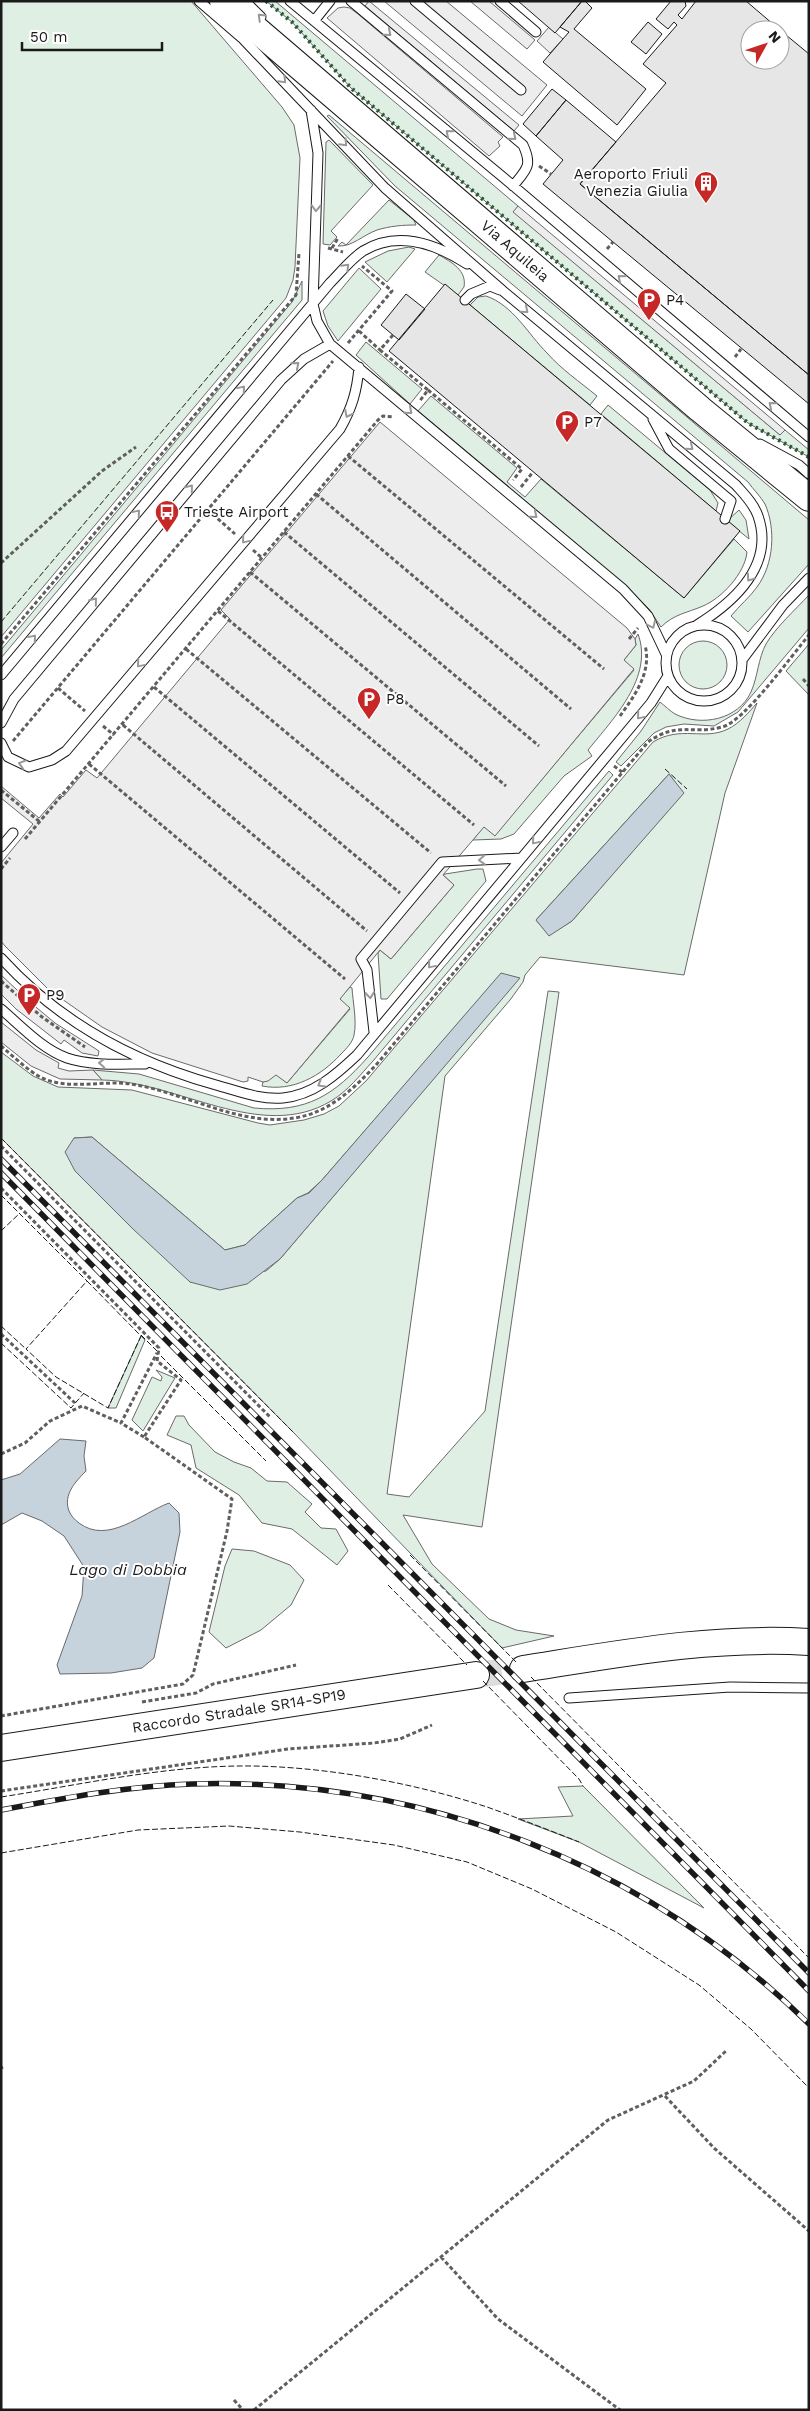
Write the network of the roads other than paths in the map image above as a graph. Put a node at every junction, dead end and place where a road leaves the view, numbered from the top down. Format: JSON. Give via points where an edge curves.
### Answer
{"nodes":[{"id":1,"x":199,"y":1,"type":"edge"},
{"id":2,"x":223,"y":1,"type":"edge"},
{"id":3,"x":245,"y":1,"type":"edge"},
{"id":4,"x":290,"y":1,"type":"edge"},
{"id":5,"x":330,"y":1,"type":"edge"},
{"id":6,"x":351,"y":1,"type":"edge"},
{"id":7,"x":415,"y":1,"type":"edge"},
{"id":8,"x":500,"y":1,"type":"edge"},
{"id":9,"x":314,"y":21,"type":"junction"},
{"id":10,"x":266,"y":22,"type":"dead end"},
{"id":11,"x":536,"y":32,"type":"dead end"},
{"id":12,"x":280,"y":36,"type":"dead end"},
{"id":13,"x":521,"y":90,"type":"dead end"},
{"id":14,"x":310,"y":108,"type":"junction"},
{"id":15,"x":356,"y":114,"type":"junction"},
{"id":16,"x":513,"y":186,"type":"junction"},
{"id":17,"x":489,"y":278,"type":"junction"},
{"id":18,"x":502,"y":291,"type":"junction"},
{"id":19,"x":465,"y":300,"type":"dead end"},
{"id":20,"x":313,"y":304,"type":"junction"},
{"id":21,"x":330,"y":344,"type":"junction"},
{"id":22,"x":359,"y":367,"type":"junction"},
{"id":23,"x":700,"y":409,"type":"junction"},
{"id":24,"x":652,"y":416,"type":"junction"},
{"id":25,"x":809,"y":437,"type":"edge"},
{"id":26,"x":809,"y":474,"type":"edge"},
{"id":27,"x":809,"y":498,"type":"edge"},
{"id":28,"x":725,"y":519,"type":"dead end"},
{"id":29,"x":809,"y":578,"type":"edge"},
{"id":30,"x":697,"y":625,"type":"junction"},
{"id":31,"x":666,"y":654,"type":"junction"},
{"id":32,"x":742,"y":660,"type":"junction"},
{"id":33,"x":1,"y":675,"type":"edge"},
{"id":34,"x":668,"y":676,"type":"junction"},
{"id":35,"x":1,"y":723,"type":"edge"},
{"id":36,"x":3,"y":747,"type":"edge"},
{"id":37,"x":13,"y":833,"type":"dead end"},
{"id":38,"x":1,"y":847,"type":"edge"},
{"id":39,"x":521,"y":858,"type":"junction"},
{"id":40,"x":1,"y":958,"type":"edge"},
{"id":41,"x":1,"y":1009,"type":"edge"},
{"id":42,"x":374,"y":1032,"type":"junction"},
{"id":43,"x":150,"y":1063,"type":"junction"},
{"id":44,"x":809,"y":1642,"type":"edge"},
{"id":45,"x":523,"y":1669,"type":"tunnel mouth"},
{"id":46,"x":476,"y":1675,"type":"tunnel mouth"},
{"id":47,"x":809,"y":1688,"type":"edge"},
{"id":48,"x":569,"y":1698,"type":"dead end"},
{"id":49,"x":1,"y":1748,"type":"edge"}],
"edges":[{"from":1,"to":14,"type":"lane","one_way":true,"via":[[242,38]]},
{"from":2,"to":15,"type":"main road","name":"Via Aquileia"},
{"from":10,"to":3,"type":"lane","one_way":true},
{"from":4,"to":9,"type":"lane"},
{"from":5,"to":9,"type":"lane"},
{"from":6,"to":16,"type":"lane","one_way":true,"via":[[523,145],[529,157],[527,168]]},
{"from":7,"to":13,"type":"lane"},
{"from":8,"to":11,"type":"lane"},
{"from":16,"to":9,"type":"lane","one_way":true},
{"from":12,"to":15,"type":"lane"},
{"from":14,"to":17,"type":"lane","one_way":true,"via":[[386,188]]},
{"from":14,"to":20,"type":"lane","one_way":true,"via":[[318,154]]},
{"from":15,"to":23,"type":"main road","name":"Via Aquileia"},
{"from":25,"to":16,"type":"lane","one_way":true},
{"from":17,"to":18,"type":"lane"},
{"from":20,"to":17,"type":"lane","one_way":true,"via":[[354,259],[377,245],[392,241],[412,241],[444,250]]},
{"from":18,"to":19,"type":"lane","via":[[490,286]]},
{"from":18,"to":24,"type":"lane","one_way":true},
{"from":20,"to":21,"type":"lane","via":[[317,321]]},
{"from":33,"to":20,"type":"lane","one_way":true},
{"from":21,"to":22,"type":"lane"},
{"from":35,"to":21,"type":"lane","one_way":true,"via":[[14,699],[281,380],[304,358]]},
{"from":22,"to":31,"type":"lane","one_way":true,"via":[[622,589],[648,616]]},
{"from":22,"to":36,"type":"lane","one_way":true,"via":[[353,405],[340,429],[84,732],[66,751],[39,766],[20,765],[8,757]]},
{"from":23,"to":26,"type":"lane"},
{"from":23,"to":27,"type":"main road","name":"Via Aquileia"},
{"from":24,"to":28,"type":"lane","via":[[668,449],[731,501]]},
{"from":24,"to":30,"type":"lane","one_way":true,"via":[[736,485],[758,515],[762,532],[756,570],[720,611]]},
{"from":29,"to":32,"type":"lane","via":[[783,605]]},
{"from":30,"to":31,"type":"lane","via":[[683,630],[672,641]]},
{"from":30,"to":32,"type":"lane","via":[[722,629],[732,637]]},
{"from":31,"to":34,"type":"lane"},
{"from":32,"to":34,"type":"lane","via":[[736,684],[718,699],[706,702],[682,695]]},
{"from":34,"to":39,"type":"lane","one_way":true,"via":[[651,703]]},
{"from":37,"to":38,"type":"lane"},
{"from":39,"to":42,"type":"lane","one_way":true},
{"from":39,"to":42,"type":"lane","one_way":true,"via":[[442,862],[361,960],[367,970]]},
{"from":40,"to":43,"type":"lane","via":[[40,996],[77,1024]]},
{"from":43,"to":41,"type":"lane","one_way":true,"via":[[101,1063],[67,1058]]},
{"from":42,"to":43,"type":"lane","one_way":true,"via":[[357,1055],[321,1085],[284,1098],[247,1094]]},
{"from":44,"to":45,"type":"main road","via":[[764,1639],[682,1644]]},
{"from":46,"to":49,"type":"main road","name":"Raccordo Stradale SR14-SP19"},
{"from":47,"to":48,"type":"lane","via":[[730,1687]]}]}
